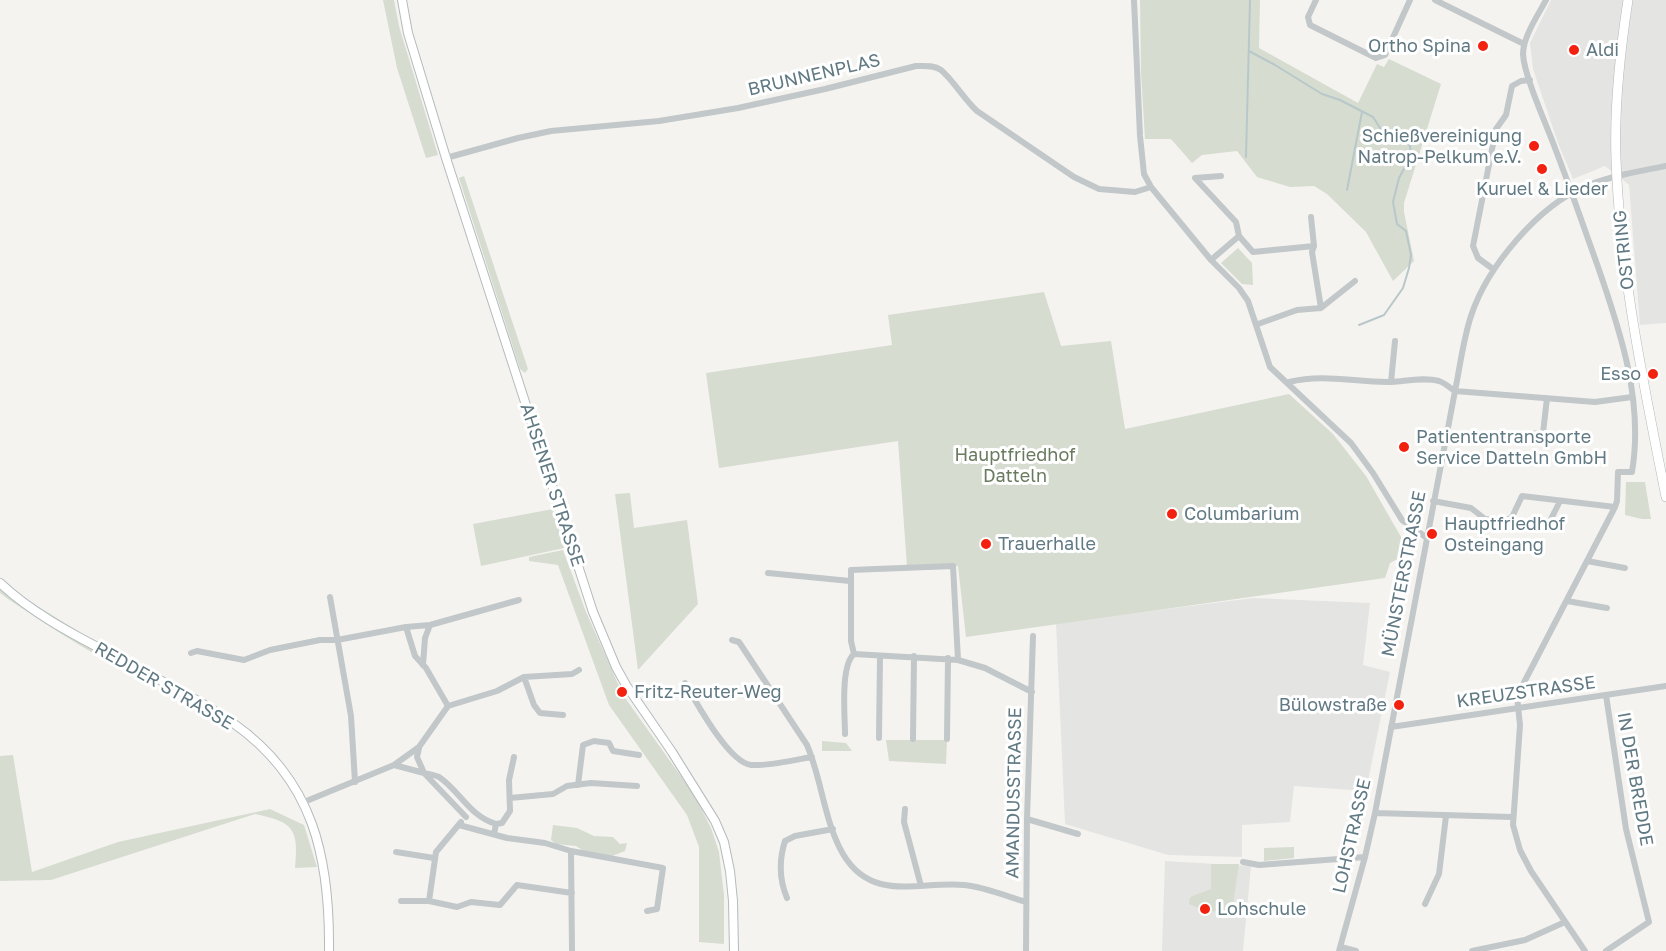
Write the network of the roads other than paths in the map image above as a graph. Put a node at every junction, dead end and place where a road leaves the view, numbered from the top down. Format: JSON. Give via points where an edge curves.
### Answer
{"nodes":[{"id":1,"x":402,"y":0,"type":"edge"},
{"id":2,"x":1134,"y":0,"type":"edge"},
{"id":3,"x":1316,"y":0,"type":"edge"},
{"id":4,"x":1410,"y":0,"type":"edge"},
{"id":5,"x":1435,"y":0,"type":"edge"},
{"id":6,"x":1546,"y":0,"type":"edge"},
{"id":7,"x":1628,"y":0,"type":"edge"},
{"id":8,"x":1524,"y":45,"type":"junction"},
{"id":9,"x":1530,"y":80,"type":"junction"},
{"id":10,"x":446,"y":158,"type":"junction"},
{"id":11,"x":1666,"y":166,"type":"edge"},
{"id":12,"x":1221,"y":176,"type":"dead end"},
{"id":13,"x":1617,"y":177,"type":"junction"},
{"id":14,"x":1151,"y":187,"type":"junction"},
{"id":15,"x":1572,"y":194,"type":"junction"},
{"id":16,"x":1311,"y":217,"type":"dead end"},
{"id":17,"x":1239,"y":236,"type":"junction"},
{"id":18,"x":1314,"y":246,"type":"junction"},
{"id":19,"x":1211,"y":260,"type":"junction"},
{"id":20,"x":1493,"y":269,"type":"junction"},
{"id":21,"x":1355,"y":281,"type":"dead end"},
{"id":22,"x":1321,"y":308,"type":"junction"},
{"id":23,"x":1258,"y":324,"type":"junction"},
{"id":24,"x":1395,"y":341,"type":"dead end"},
{"id":25,"x":1288,"y":382,"type":"junction"},
{"id":26,"x":1391,"y":382,"type":"junction"},
{"id":27,"x":1455,"y":392,"type":"junction"},
{"id":28,"x":1632,"y":397,"type":"junction"},
{"id":29,"x":1547,"y":398,"type":"junction"},
{"id":30,"x":1530,"y":434,"type":"dead end"},
{"id":31,"x":1666,"y":497,"type":"edge"},
{"id":32,"x":1433,"y":501,"type":"junction"},
{"id":33,"x":1560,"y":501,"type":"junction"},
{"id":34,"x":1615,"y":507,"type":"junction"},
{"id":35,"x":1556,"y":529,"type":"dead end"},
{"id":36,"x":1427,"y":538,"type":"junction"},
{"id":37,"x":1587,"y":561,"type":"junction"},
{"id":38,"x":1625,"y":568,"type":"dead end"},
{"id":39,"x":768,"y":573,"type":"dead end"},
{"id":40,"x":850,"y":580,"type":"junction"},
{"id":41,"x":0,"y":583,"type":"edge"},
{"id":42,"x":330,"y":597,"type":"dead end"},
{"id":43,"x":519,"y":600,"type":"dead end"},
{"id":44,"x":1567,"y":601,"type":"junction"},
{"id":45,"x":1607,"y":608,"type":"dead end"},
{"id":46,"x":430,"y":625,"type":"junction"},
{"id":47,"x":406,"y":627,"type":"junction"},
{"id":48,"x":1033,"y":636,"type":"dead end"},
{"id":49,"x":337,"y":640,"type":"junction"},
{"id":50,"x":732,"y":640,"type":"dead end"},
{"id":51,"x":191,"y":653,"type":"dead end"},
{"id":52,"x":854,"y":654,"type":"junction"},
{"id":53,"x":880,"y":656,"type":"junction"},
{"id":54,"x":914,"y":656,"type":"junction"},
{"id":55,"x":948,"y":658,"type":"junction"},
{"id":56,"x":958,"y":660,"type":"junction"},
{"id":57,"x":423,"y":665,"type":"junction"},
{"id":58,"x":579,"y":670,"type":"dead end"},
{"id":59,"x":524,"y":677,"type":"junction"},
{"id":60,"x":685,"y":683,"type":"dead end"},
{"id":61,"x":1664,"y":687,"type":"edge"},
{"id":62,"x":1032,"y":692,"type":"junction"},
{"id":63,"x":1606,"y":695,"type":"junction"},
{"id":64,"x":448,"y":706,"type":"junction"},
{"id":65,"x":1518,"y":708,"type":"junction"},
{"id":66,"x":563,"y":715,"type":"dead end"},
{"id":67,"x":1391,"y":727,"type":"junction"},
{"id":68,"x":845,"y":734,"type":"dead end"},
{"id":69,"x":879,"y":738,"type":"dead end"},
{"id":70,"x":913,"y":739,"type":"dead end"},
{"id":71,"x":946,"y":739,"type":"dead end"},
{"id":72,"x":419,"y":747,"type":"junction"},
{"id":73,"x":639,"y":755,"type":"dead end"},
{"id":74,"x":514,"y":757,"type":"dead end"},
{"id":75,"x":812,"y":757,"type":"junction"},
{"id":76,"x":394,"y":765,"type":"junction"},
{"id":77,"x":424,"y":773,"type":"junction"},
{"id":78,"x":355,"y":782,"type":"junction"},
{"id":79,"x":578,"y":784,"type":"junction"},
{"id":80,"x":637,"y":786,"type":"dead end"},
{"id":81,"x":510,"y":798,"type":"junction"},
{"id":82,"x":304,"y":802,"type":"junction"},
{"id":83,"x":905,"y":809,"type":"dead end"},
{"id":84,"x":473,"y":811,"type":"junction"},
{"id":85,"x":1374,"y":813,"type":"junction"},
{"id":86,"x":1446,"y":816,"type":"junction"},
{"id":87,"x":466,"y":817,"type":"junction"},
{"id":88,"x":1512,"y":817,"type":"junction"},
{"id":89,"x":1027,"y":819,"type":"junction"},
{"id":90,"x":496,"y":824,"type":"junction"},
{"id":91,"x":459,"y":825,"type":"junction"},
{"id":92,"x":833,"y":829,"type":"junction"},
{"id":93,"x":494,"y":834,"type":"junction"},
{"id":94,"x":1078,"y":834,"type":"dead end"},
{"id":95,"x":572,"y":851,"type":"junction"},
{"id":96,"x":396,"y":852,"type":"dead end"},
{"id":97,"x":1365,"y":857,"type":"junction"},
{"id":98,"x":434,"y":858,"type":"junction"},
{"id":99,"x":1243,"y":862,"type":"dead end"},
{"id":100,"x":921,"y":886,"type":"junction"},
{"id":101,"x":572,"y":893,"type":"junction"},
{"id":102,"x":787,"y":898,"type":"dead end"},
{"id":103,"x":401,"y":901,"type":"dead end"},
{"id":104,"x":429,"y":902,"type":"junction"},
{"id":105,"x":1026,"y":902,"type":"junction"},
{"id":106,"x":1425,"y":904,"type":"dead end"},
{"id":107,"x":647,"y":911,"type":"dead end"},
{"id":108,"x":1565,"y":922,"type":"junction"},
{"id":109,"x":1340,"y":949,"type":"edge"},
{"id":110,"x":330,"y":951,"type":"edge"},
{"id":111,"x":572,"y":951,"type":"edge"},
{"id":112,"x":734,"y":951,"type":"edge"},
{"id":113,"x":1026,"y":951,"type":"edge"},
{"id":114,"x":1356,"y":951,"type":"edge"},
{"id":115,"x":1472,"y":951,"type":"edge"},
{"id":116,"x":1585,"y":951,"type":"edge"},
{"id":117,"x":1606,"y":951,"type":"edge"}],
"edges":[{"from":1,"to":10,"type":"main road","name":"AHSENER STRASSE","via":[[408,33]]},
{"from":2,"to":14,"type":"street","via":[[1140,136],[1144,174]]},
{"from":3,"to":4,"type":"street","via":[[1308,17],[1310,25],[1376,58],[1385,55]]},
{"from":5,"to":8,"type":"street"},
{"from":6,"to":8,"type":"street"},
{"from":7,"to":13,"type":"main road","name":"OSTRING","via":[[1617,97]]},
{"from":8,"to":9,"type":"street"},
{"from":9,"to":15,"type":"street"},
{"from":9,"to":20,"type":"street","via":[[1512,86],[1506,115],[1496,129],[1475,236],[1473,251]]},
{"from":10,"to":14,"type":"street","name":"BRUNNENPLAS","via":[[540,133],[659,121],[738,108],[926,66],[940,70],[977,111],[1074,177],[1099,189],[1135,192]]},
{"from":10,"to":112,"type":"main road","name":"AHSENER STRASSE","via":[[598,623],[621,676],[704,802],[724,842],[733,902]]},
{"from":11,"to":13,"type":"street","name":"MÜNSTERSTRASSE"},
{"from":12,"to":17,"type":"street","via":[[1195,178],[1236,222]]},
{"from":13,"to":15,"type":"street","name":"MÜNSTERSTRASSE"},
{"from":13,"to":31,"type":"main road","name":"OSTRING","via":[[1631,309]]},
{"from":14,"to":19,"type":"street"},
{"from":15,"to":20,"type":"street","name":"MÜNSTERSTRASSE","via":[[1524,232]]},
{"from":15,"to":28,"type":"street","via":[[1615,316]]},
{"from":16,"to":18,"type":"street"},
{"from":17,"to":18,"type":"street","via":[[1253,252]]},
{"from":17,"to":19,"type":"street"},
{"from":18,"to":22,"type":"street"},
{"from":19,"to":23,"type":"street","via":[[1239,288]]},
{"from":20,"to":27,"type":"street","name":"MÜNSTERSTRASSE","via":[[1470,318]]},
{"from":21,"to":22,"type":"street"},
{"from":22,"to":23,"type":"street","via":[[1297,310]]},
{"from":23,"to":25,"type":"street","via":[[1270,367]]},
{"from":24,"to":26,"type":"street"},
{"from":25,"to":26,"type":"street","via":[[1326,377]]},
{"from":25,"to":36,"type":"street","via":[[1360,453],[1402,520]]},
{"from":26,"to":27,"type":"street","via":[[1441,381]]},
{"from":27,"to":29,"type":"street"},
{"from":27,"to":32,"type":"street","name":"MÜNSTERSTRASSE"},
{"from":28,"to":29,"type":"street","via":[[1595,402]]},
{"from":28,"to":34,"type":"street","via":[[1636,416],[1633,469],[1618,472]]},
{"from":29,"to":30,"type":"street","via":[[1542,433]]},
{"from":32,"to":33,"type":"street","via":[[1471,508],[1485,519],[1505,520],[1512,517],[1522,496]]},
{"from":32,"to":36,"type":"street","name":"MÜNSTERSTRASSE"},
{"from":33,"to":34,"type":"street"},
{"from":33,"to":35,"type":"street","via":[[1548,525]]},
{"from":34,"to":37,"type":"street"},
{"from":36,"to":67,"type":"street","name":"MÜNSTERSTRASSE"},
{"from":37,"to":38,"type":"street"},
{"from":37,"to":44,"type":"street"},
{"from":39,"to":40,"type":"street"},
{"from":40,"to":52,"type":"street"},
{"from":40,"to":56,"type":"street","via":[[851,570],[952,566]]},
{"from":41,"to":82,"type":"main road","name":"REDDER STRASSE","via":[[74,635],[233,723],[284,770]]},
{"from":42,"to":49,"type":"street"},
{"from":43,"to":46,"type":"street"},
{"from":44,"to":45,"type":"street"},
{"from":44,"to":65,"type":"street","via":[[1516,696]]},
{"from":46,"to":47,"type":"street"},
{"from":46,"to":57,"type":"street"},
{"from":47,"to":49,"type":"street"},
{"from":47,"to":57,"type":"street","via":[[415,656]]},
{"from":48,"to":62,"type":"street","name":"AMANDUSSTRASSE"},
{"from":49,"to":51,"type":"street","via":[[270,650],[244,660]]},
{"from":49,"to":78,"type":"street","via":[[351,717]]},
{"from":50,"to":75,"type":"street","via":[[738,642]]},
{"from":52,"to":53,"type":"street"},
{"from":52,"to":68,"type":"street","via":[[845,670]]},
{"from":53,"to":54,"type":"street"},
{"from":53,"to":69,"type":"street"},
{"from":54,"to":55,"type":"street"},
{"from":54,"to":70,"type":"street"},
{"from":55,"to":56,"type":"street"},
{"from":55,"to":71,"type":"street"},
{"from":56,"to":62,"type":"street","via":[[985,668]]},
{"from":57,"to":64,"type":"street"},
{"from":58,"to":59,"type":"street","via":[[572,674]]},
{"from":59,"to":64,"type":"street","via":[[497,691]]},
{"from":59,"to":66,"type":"street","via":[[540,713]]},
{"from":60,"to":75,"type":"street","via":[[741,762],[751,765]]},
{"from":61,"to":63,"type":"street","name":"KREUZSTRASSE"},
{"from":62,"to":89,"type":"street","name":"AMANDUSSTRASSE"},
{"from":63,"to":65,"type":"street","name":"KREUZSTRASSE"},
{"from":63,"to":117,"type":"street","name":"IN DER BREDDE","via":[[1626,829],[1649,922]]},
{"from":64,"to":72,"type":"street"},
{"from":65,"to":67,"type":"street","name":"KREUZSTRASSE"},
{"from":65,"to":88,"type":"street"},
{"from":67,"to":85,"type":"street","name":"LOHSTRASSE"},
{"from":72,"to":76,"type":"street"},
{"from":72,"to":77,"type":"street","via":[[417,757]]},
{"from":73,"to":79,"type":"street","via":[[613,752],[609,743],[594,741],[583,745]]},
{"from":74,"to":81,"type":"street"},
{"from":75,"to":92,"type":"street"},
{"from":76,"to":77,"type":"street"},
{"from":76,"to":78,"type":"street"},
{"from":77,"to":84,"type":"street","via":[[438,776]]},
{"from":77,"to":87,"type":"street"},
{"from":78,"to":82,"type":"street"},
{"from":79,"to":80,"type":"street"},
{"from":79,"to":81,"type":"street","via":[[553,794]]},
{"from":81,"to":90,"type":"street","via":[[510,811],[502,823]]},
{"from":82,"to":110,"type":"main road","name":"REDDER STRASSE","via":[[319,841],[330,919]]},
{"from":83,"to":100,"type":"street","via":[[904,822]]},
{"from":84,"to":87,"type":"street"},
{"from":84,"to":90,"type":"street"},
{"from":85,"to":86,"type":"street"},
{"from":85,"to":97,"type":"street","name":"LOHSTRASSE"},
{"from":86,"to":88,"type":"street"},
{"from":86,"to":106,"type":"street","via":[[1439,874]]},
{"from":87,"to":91,"type":"street"},
{"from":88,"to":108,"type":"street","via":[[1520,850]]},
{"from":89,"to":94,"type":"street"},
{"from":89,"to":105,"type":"street","name":"AMANDUSSTRASSE"},
{"from":90,"to":93,"type":"street"},
{"from":91,"to":93,"type":"street"},
{"from":91,"to":98,"type":"street"},
{"from":92,"to":100,"type":"street","via":[[844,854],[866,878],[902,888]]},
{"from":92,"to":102,"type":"street","via":[[785,841],[781,884]]},
{"from":93,"to":95,"type":"street"},
{"from":95,"to":101,"type":"street"},
{"from":95,"to":107,"type":"street","via":[[663,868],[657,909]]},
{"from":96,"to":98,"type":"street"},
{"from":97,"to":99,"type":"street","via":[[1259,865]]},
{"from":97,"to":109,"type":"street","name":"LOHSTRASSE"},
{"from":98,"to":104,"type":"street"},
{"from":100,"to":105,"type":"street","via":[[966,885]]},
{"from":101,"to":104,"type":"street","via":[[517,885],[500,905],[471,902],[457,907]]},
{"from":101,"to":111,"type":"street"},
{"from":103,"to":104,"type":"street"},
{"from":105,"to":113,"type":"street","name":"AMANDUSSTRASSE"},
{"from":108,"to":115,"type":"street","via":[[1525,940]]},
{"from":108,"to":116,"type":"street"},
{"from":109,"to":114,"type":"street"}]}
